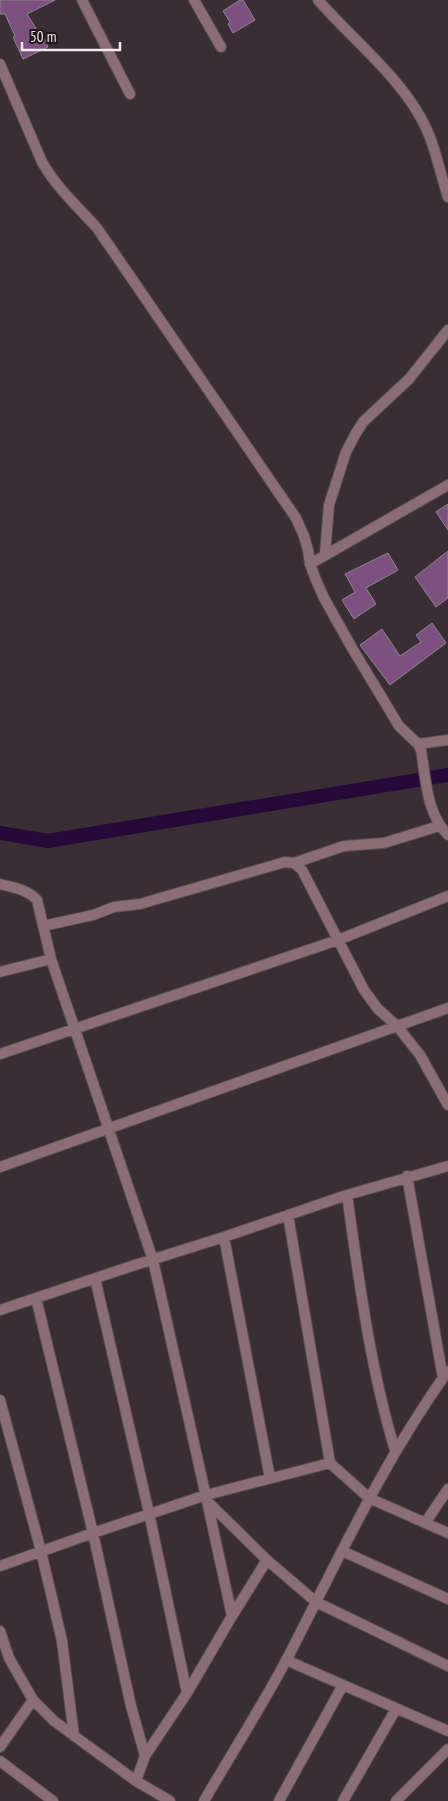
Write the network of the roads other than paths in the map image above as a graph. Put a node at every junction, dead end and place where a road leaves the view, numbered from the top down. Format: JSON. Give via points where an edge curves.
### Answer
{"nodes":[{"id":1,"x":82,"y":0,"type":"edge"},
{"id":2,"x":194,"y":0,"type":"edge"},
{"id":3,"x":318,"y":0,"type":"edge"},
{"id":4,"x":221,"y":47,"type":"dead end"},
{"id":5,"x":1,"y":66,"type":"edge"},
{"id":6,"x":130,"y":94,"type":"dead end"},
{"id":7,"x":448,"y":197,"type":"edge"},
{"id":8,"x":448,"y":330,"type":"edge"},
{"id":9,"x":448,"y":485,"type":"edge"},
{"id":10,"x":326,"y":554,"type":"junction"},
{"id":11,"x":310,"y":564,"type":"junction"},
{"id":12,"x":448,"y":740,"type":"edge"},
{"id":13,"x":420,"y":747,"type":"junction"},
{"id":14,"x":439,"y":826,"type":"junction"},
{"id":15,"x":448,"y":836,"type":"edge"},
{"id":16,"x":294,"y":863,"type":"junction"},
{"id":17,"x":0,"y":884,"type":"edge"},
{"id":18,"x":448,"y":896,"type":"edge"},
{"id":19,"x":43,"y":926,"type":"junction"},
{"id":20,"x":338,"y":940,"type":"junction"},
{"id":21,"x":51,"y":959,"type":"junction"},
{"id":22,"x":0,"y":972,"type":"edge"},
{"id":23,"x":448,"y":1008,"type":"edge"},
{"id":24,"x":397,"y":1026,"type":"junction"},
{"id":25,"x":74,"y":1029,"type":"junction"},
{"id":26,"x":0,"y":1054,"type":"edge"},
{"id":27,"x":448,"y":1105,"type":"edge"},
{"id":28,"x":108,"y":1129,"type":"junction"},
{"id":29,"x":448,"y":1166,"type":"edge"},
{"id":30,"x":0,"y":1167,"type":"edge"},
{"id":31,"x":407,"y":1176,"type":"junction"},
{"id":32,"x":347,"y":1195,"type":"junction"},
{"id":33,"x":288,"y":1215,"type":"junction"},
{"id":34,"x":224,"y":1237,"type":"junction"},
{"id":35,"x":153,"y":1260,"type":"junction"},
{"id":36,"x":95,"y":1278,"type":"junction"},
{"id":37,"x":36,"y":1298,"type":"junction"},
{"id":38,"x":0,"y":1310,"type":"edge"},
{"id":39,"x":445,"y":1374,"type":"edge"},
{"id":40,"x":0,"y":1400,"type":"edge"},
{"id":41,"x":396,"y":1450,"type":"junction"},
{"id":42,"x":330,"y":1463,"type":"junction"},
{"id":43,"x":270,"y":1478,"type":"junction"},
{"id":44,"x":448,"y":1489,"type":"edge"},
{"id":45,"x":207,"y":1498,"type":"junction"},
{"id":46,"x":369,"y":1498,"type":"junction"},
{"id":47,"x":149,"y":1513,"type":"junction"},
{"id":48,"x":425,"y":1523,"type":"junction"},
{"id":49,"x":93,"y":1533,"type":"junction"},
{"id":50,"x":448,"y":1533,"type":"edge"},
{"id":51,"x":342,"y":1551,"type":"junction"},
{"id":52,"x":41,"y":1552,"type":"junction"},
{"id":53,"x":268,"y":1560,"type":"junction"},
{"id":54,"x":0,"y":1566,"type":"edge"},
{"id":55,"x":448,"y":1599,"type":"edge"},
{"id":56,"x":316,"y":1602,"type":"junction"},
{"id":57,"x":232,"y":1616,"type":"junction"},
{"id":58,"x":0,"y":1631,"type":"edge"},
{"id":59,"x":5,"y":1658,"type":"edge"},
{"id":60,"x":286,"y":1660,"type":"junction"},
{"id":61,"x":448,"y":1666,"type":"edge"},
{"id":62,"x":343,"y":1685,"type":"junction"},
{"id":63,"x":187,"y":1693,"type":"junction"},
{"id":64,"x":33,"y":1700,"type":"junction"},
{"id":65,"x":396,"y":1708,"type":"junction"},
{"id":66,"x":448,"y":1731,"type":"edge"},
{"id":67,"x":74,"y":1736,"type":"junction"},
{"id":68,"x":0,"y":1747,"type":"edge"},
{"id":69,"x":448,"y":1749,"type":"edge"},
{"id":70,"x":145,"y":1756,"type":"junction"},
{"id":71,"x":0,"y":1761,"type":"edge"},
{"id":72,"x":136,"y":1780,"type":"junction"},
{"id":73,"x":53,"y":1801,"type":"edge"},
{"id":74,"x":170,"y":1801,"type":"edge"},
{"id":75,"x":204,"y":1801,"type":"edge"},
{"id":76,"x":279,"y":1801,"type":"edge"},
{"id":77,"x":343,"y":1801,"type":"edge"},
{"id":78,"x":396,"y":1801,"type":"edge"}],
"edges":[{"from":1,"to":6,"type":"street"},
{"from":2,"to":4,"type":"street"},
{"from":3,"to":7,"type":"street","via":[[403,92],[434,147]]},
{"from":5,"to":11,"type":"street","via":[[50,176],[97,228],[296,518]]},
{"from":8,"to":10,"type":"street","via":[[409,379],[363,422],[356,433],[346,452],[329,505]]},
{"from":9,"to":10,"type":"street"},
{"from":10,"to":11,"type":"street"},
{"from":11,"to":13,"type":"street","via":[[324,598],[352,648],[399,726]]},
{"from":12,"to":13,"type":"street"},
{"from":13,"to":14,"type":"street","via":[[432,813]]},
{"from":14,"to":15,"type":"street"},
{"from":14,"to":16,"type":"street","via":[[384,843],[344,846]]},
{"from":16,"to":19,"type":"street","via":[[285,862],[140,904],[114,907]]},
{"from":16,"to":20,"type":"street","via":[[302,870]]},
{"from":17,"to":19,"type":"street","via":[[33,896],[37,900]]},
{"from":18,"to":20,"type":"street"},
{"from":19,"to":21,"type":"street"},
{"from":20,"to":24,"type":"street","via":[[378,1009]]},
{"from":20,"to":25,"type":"street"},
{"from":21,"to":22,"type":"street"},
{"from":21,"to":25,"type":"street"},
{"from":23,"to":24,"type":"street"},
{"from":24,"to":27,"type":"street","via":[[420,1055]]},
{"from":24,"to":28,"type":"street"},
{"from":25,"to":26,"type":"street"},
{"from":25,"to":28,"type":"street"},
{"from":28,"to":30,"type":"street"},
{"from":28,"to":35,"type":"street"},
{"from":29,"to":31,"type":"street"},
{"from":31,"to":32,"type":"street"},
{"from":31,"to":39,"type":"street"},
{"from":32,"to":33,"type":"street"},
{"from":32,"to":41,"type":"street","via":[[383,1408]]},
{"from":33,"to":34,"type":"street"},
{"from":33,"to":42,"type":"street"},
{"from":34,"to":35,"type":"street"},
{"from":34,"to":43,"type":"street"},
{"from":35,"to":36,"type":"street"},
{"from":35,"to":45,"type":"street"},
{"from":36,"to":37,"type":"street"},
{"from":36,"to":47,"type":"street"},
{"from":37,"to":38,"type":"street"},
{"from":37,"to":49,"type":"street"},
{"from":39,"to":41,"type":"street"},
{"from":40,"to":52,"type":"street"},
{"from":41,"to":46,"type":"street"},
{"from":42,"to":43,"type":"street"},
{"from":42,"to":46,"type":"street"},
{"from":43,"to":45,"type":"street"},
{"from":44,"to":48,"type":"street"},
{"from":45,"to":47,"type":"street"},
{"from":45,"to":53,"type":"street"},
{"from":45,"to":57,"type":"street"},
{"from":46,"to":48,"type":"street"},
{"from":46,"to":51,"type":"street"},
{"from":47,"to":49,"type":"street"},
{"from":47,"to":63,"type":"street"},
{"from":48,"to":50,"type":"street"},
{"from":49,"to":52,"type":"street"},
{"from":49,"to":70,"type":"street","via":[[130,1706]]},
{"from":51,"to":55,"type":"street"},
{"from":51,"to":56,"type":"street"},
{"from":52,"to":54,"type":"street"},
{"from":52,"to":67,"type":"street","via":[[62,1641]]},
{"from":53,"to":56,"type":"street"},
{"from":53,"to":57,"type":"street"},
{"from":56,"to":60,"type":"street"},
{"from":56,"to":61,"type":"street"},
{"from":57,"to":63,"type":"street"},
{"from":58,"to":59,"type":"street"},
{"from":59,"to":64,"type":"street"},
{"from":60,"to":62,"type":"street"},
{"from":60,"to":75,"type":"street"},
{"from":62,"to":65,"type":"street"},
{"from":62,"to":76,"type":"street"},
{"from":63,"to":70,"type":"street"},
{"from":64,"to":67,"type":"street"},
{"from":64,"to":68,"type":"street"},
{"from":65,"to":66,"type":"street"},
{"from":65,"to":77,"type":"street"},
{"from":67,"to":72,"type":"street"},
{"from":69,"to":78,"type":"street"},
{"from":70,"to":72,"type":"street"},
{"from":71,"to":73,"type":"street"},
{"from":72,"to":74,"type":"street"}]}
